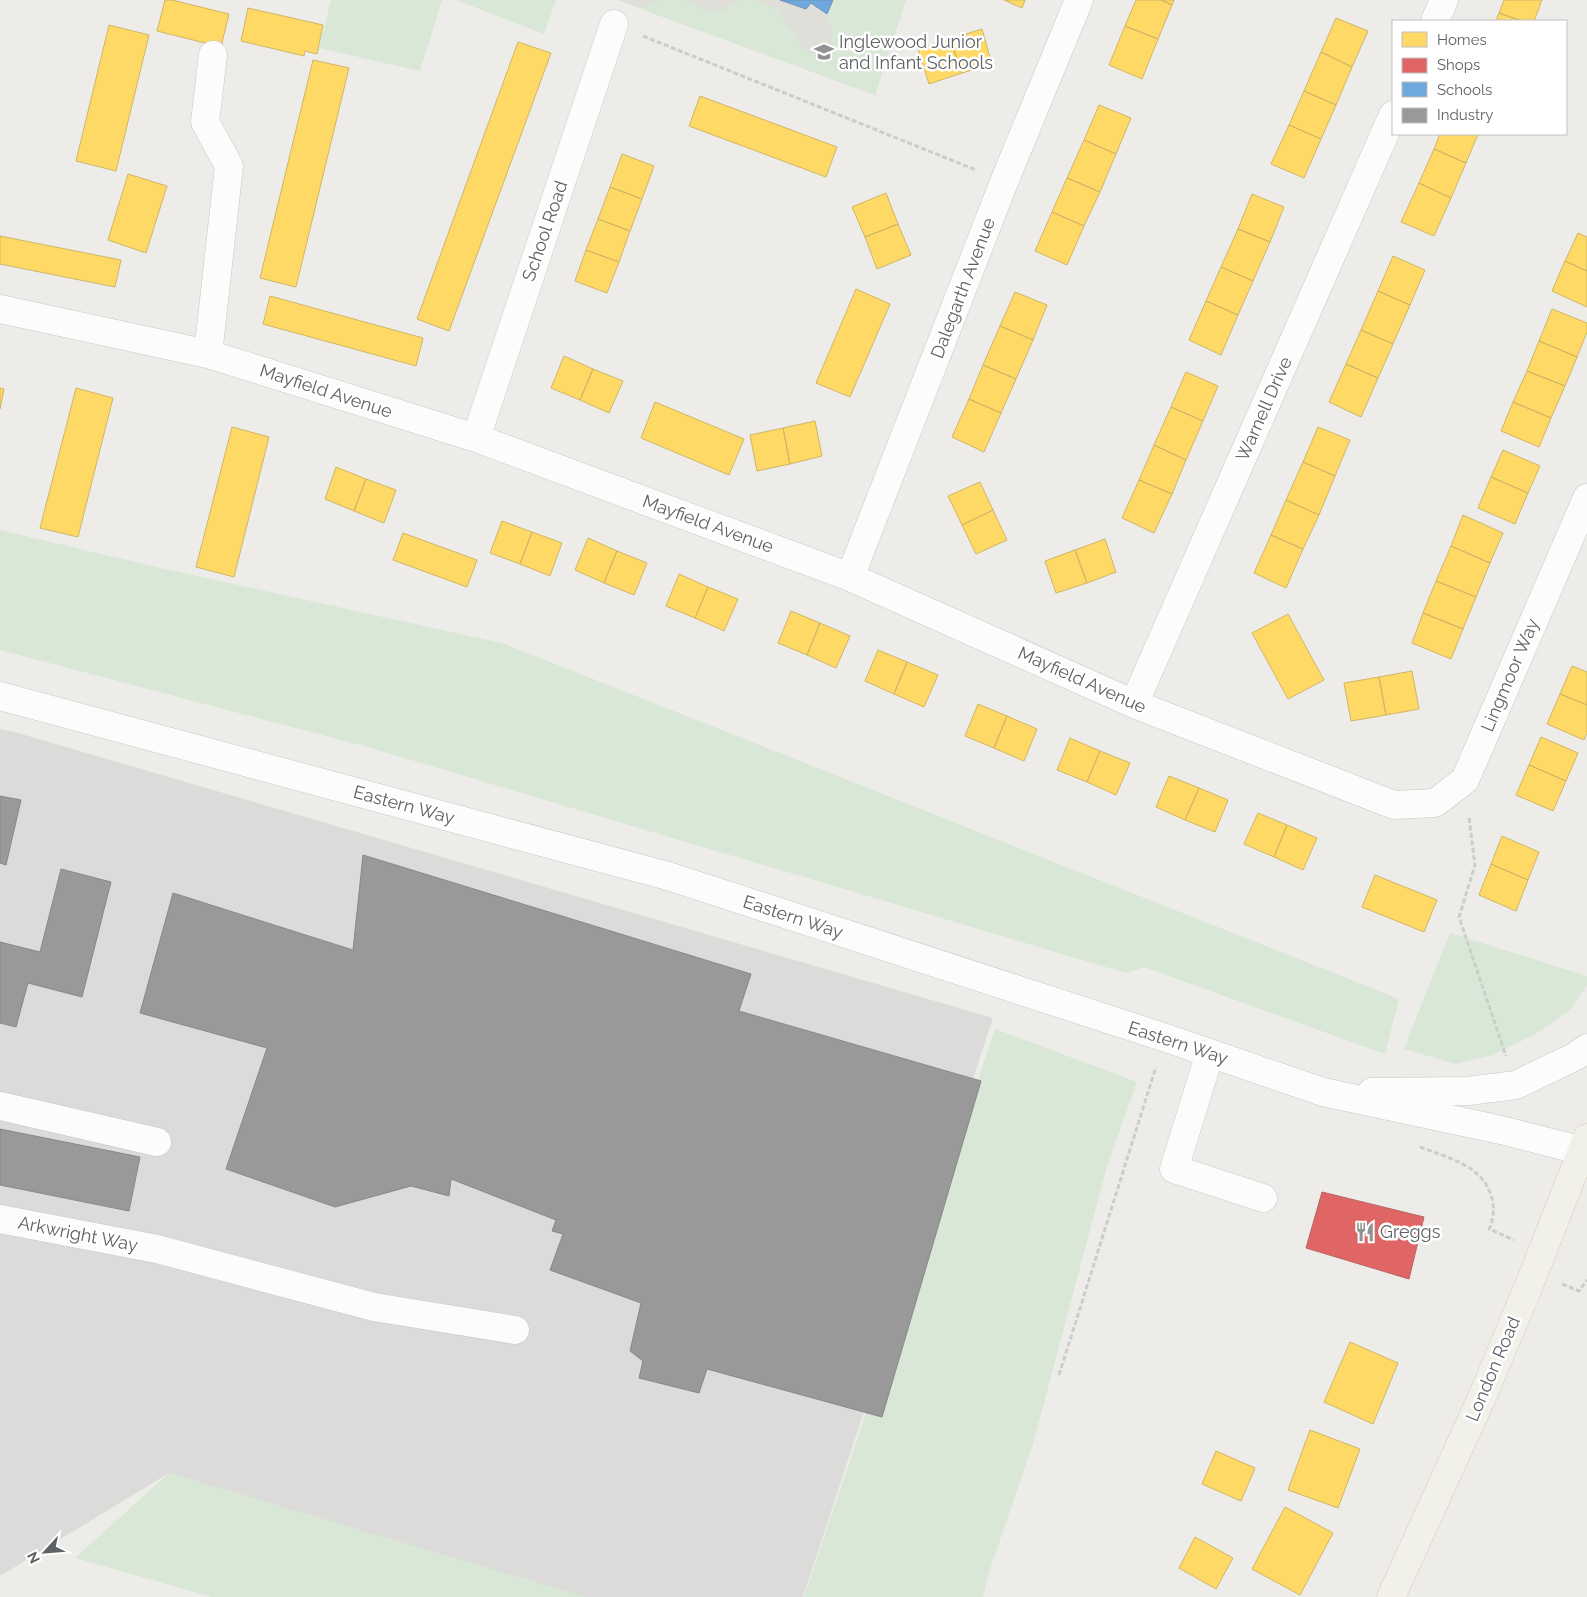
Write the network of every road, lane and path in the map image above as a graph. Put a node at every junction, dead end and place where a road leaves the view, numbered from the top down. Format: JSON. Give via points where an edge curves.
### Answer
{"nodes":[{"id":1,"x":1079,"y":0,"type":"edge"},
{"id":2,"x":1444,"y":0,"type":"edge"},
{"id":3,"x":1434,"y":20,"type":"edge"},
{"id":4,"x":614,"y":24,"type":"joint"},
{"id":5,"x":213,"y":55,"type":"dead end"},
{"id":6,"x":1392,"y":117,"type":"edge"},
{"id":7,"x":1004,"y":182,"type":"junction"},
{"id":8,"x":0,"y":309,"type":"edge"},
{"id":9,"x":208,"y":354,"type":"junction"},
{"id":10,"x":476,"y":438,"type":"junction"},
{"id":11,"x":1587,"y":498,"type":"edge"},
{"id":12,"x":850,"y":577,"type":"junction"},
{"id":13,"x":0,"y":696,"type":"edge"},
{"id":14,"x":1134,"y":704,"type":"junction"},
{"id":15,"x":1465,"y":780,"type":"junction"},
{"id":16,"x":1394,"y":805,"type":"joint"},
{"id":17,"x":1166,"y":1038,"type":"junction"},
{"id":18,"x":1587,"y":1048,"type":"edge"},
{"id":19,"x":1210,"y":1053,"type":"junction"},
{"id":20,"x":1516,"y":1085,"type":"junction"},
{"id":21,"x":1323,"y":1092,"type":"junction"},
{"id":22,"x":0,"y":1106,"type":"edge"},
{"id":23,"x":157,"y":1142,"type":"dead end"},
{"id":24,"x":1414,"y":1145,"type":"dead end"},
{"id":25,"x":1585,"y":1147,"type":"edge"},
{"id":26,"x":1263,"y":1198,"type":"dead end"},
{"id":27,"x":0,"y":1219,"type":"edge"},
{"id":28,"x":1489,"y":1229,"type":"dead end"},
{"id":29,"x":1587,"y":1280,"type":"edge"},
{"id":30,"x":1579,"y":1291,"type":"dead end"},
{"id":31,"x":515,"y":1330,"type":"dead end"},
{"id":32,"x":1059,"y":1375,"type":"dead end"},
{"id":33,"x":1391,"y":1597,"type":"edge"}],
"edges":[{"from":1,"to":7,"type":"street","name":"Dalegarth Avenue"},
{"from":2,"to":3,"type":"street"},
{"from":4,"to":7,"type":"path"},
{"from":4,"to":10,"type":"street","name":"School Road"},
{"from":5,"to":9,"type":"street","via":[[205,122],[229,166]]},
{"from":6,"to":14,"type":"street","name":"Warnell Drive"},
{"from":7,"to":12,"type":"street","name":"Dalegarth Avenue"},
{"from":8,"to":9,"type":"street","name":"Mayfield Avenue"},
{"from":9,"to":10,"type":"street","name":"Mayfield Avenue"},
{"from":10,"to":12,"type":"street","name":"Mayfield Avenue"},
{"from":11,"to":15,"type":"street","name":"Lingmoor Way"},
{"from":12,"to":14,"type":"street","name":"Mayfield Avenue"},
{"from":13,"to":17,"type":"street","name":"Eastern Way","via":[[668,876]]},
{"from":14,"to":16,"type":"street","name":"Mayfield Avenue"},
{"from":15,"to":16,"type":"street","name":"Lingmoor Way","via":[[1435,803]]},
{"from":15,"to":20,"type":"path","via":[[1475,865],[1459,918]]},
{"from":17,"to":19,"type":"street","name":"Eastern Way"},
{"from":17,"to":32,"type":"path"},
{"from":18,"to":20,"type":"street"},
{"from":19,"to":21,"type":"street","name":"Eastern Way"},
{"from":19,"to":26,"type":"street","via":[[1174,1169]]},
{"from":20,"to":21,"type":"street","via":[[1468,1091]]},
{"from":21,"to":25,"type":"street","name":"Eastern Way"},
{"from":22,"to":23,"type":"street"},
{"from":24,"to":28,"type":"path","via":[[1476,1173],[1489,1188],[1493,1201],[1494,1220]]},
{"from":25,"to":33,"type":"main road","name":"London Road","via":[[1483,1394]]},
{"from":27,"to":31,"type":"street","name":"Arkwright Way","via":[[157,1249],[374,1307]]},
{"from":29,"to":30,"type":"path"}]}
